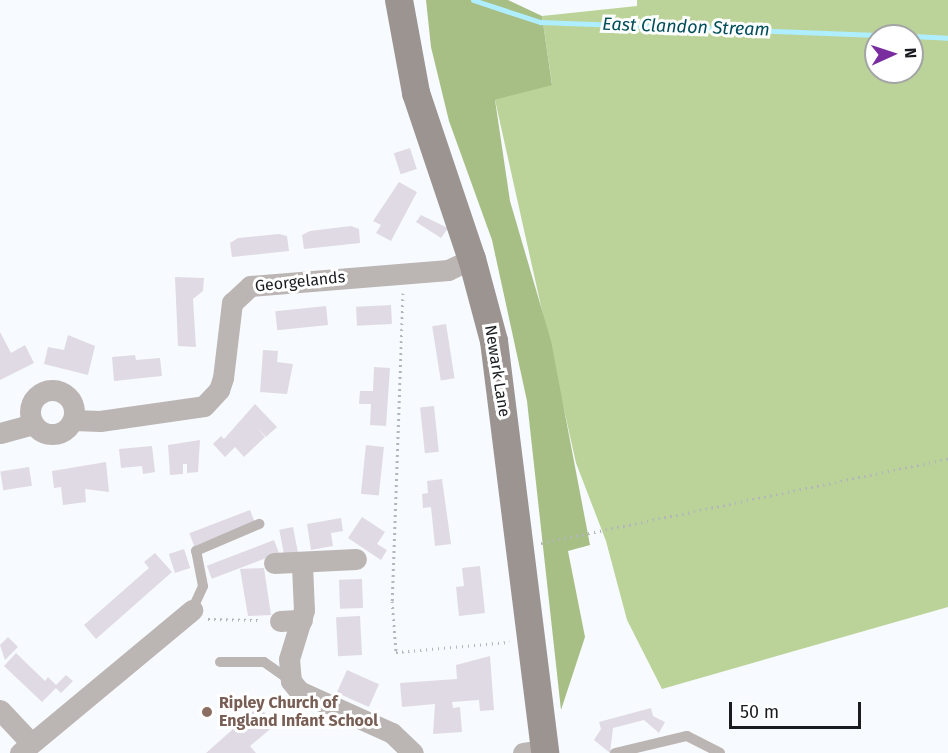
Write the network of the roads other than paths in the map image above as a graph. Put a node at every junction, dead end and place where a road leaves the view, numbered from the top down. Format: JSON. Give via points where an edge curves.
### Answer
{"nodes":[{"id":1,"x":399,"y":0,"type":"edge"},
{"id":2,"x":472,"y":259,"type":"junction"},
{"id":3,"x":73,"y":420,"type":"junction"},
{"id":4,"x":33,"y":423,"type":"junction"},
{"id":5,"x":0,"y":433,"type":"edge"},
{"id":6,"x":259,"y":524,"type":"dead end"},
{"id":7,"x":356,"y":559,"type":"dead end"},
{"id":8,"x":274,"y":563,"type":"dead end"},
{"id":9,"x":302,"y":565,"type":"junction"},
{"id":10,"x":187,"y":614,"type":"joint"},
{"id":11,"x":302,"y":620,"type":"junction"},
{"id":12,"x":280,"y":621,"type":"road end"},
{"id":13,"x":220,"y":662,"type":"dead end"},
{"id":14,"x":291,"y":681,"type":"junction"},
{"id":15,"x":0,"y":710,"type":"edge"},
{"id":16,"x":26,"y":748,"type":"edge"},
{"id":17,"x":538,"y":752,"type":"edge"},
{"id":18,"x":412,"y":753,"type":"edge"},
{"id":19,"x":615,"y":753,"type":"edge"},
{"id":20,"x":720,"y":753,"type":"edge"}],
"edges":[{"from":1,"to":2,"type":"main road","name":"Newark Lane","via":[[416,93]]},
{"from":2,"to":3,"type":"street","name":"Georgelands","via":[[448,270],[250,286],[232,303],[223,378],[219,390],[204,406],[100,421]]},
{"from":2,"to":17,"type":"main road","name":"Newark Lane","via":[[494,342],[522,547]]},
{"from":3,"to":4,"type":"street","name":"Georgelands","via":[[58,434],[42,432]]},
{"from":3,"to":4,"type":"street","via":[[71,401],[51,390],[32,404]]},
{"from":4,"to":5,"type":"street"},
{"from":6,"to":10,"type":"lane","via":[[196,551],[203,586]]},
{"from":7,"to":9,"type":"street"},
{"from":8,"to":9,"type":"street"},
{"from":9,"to":11,"type":"street"},
{"from":10,"to":16,"type":"street"},
{"from":11,"to":12,"type":"street"},
{"from":11,"to":14,"type":"street","via":[[289,659]]},
{"from":13,"to":14,"type":"lane","via":[[264,662]]},
{"from":14,"to":18,"type":"street","via":[[299,691],[392,733]]},
{"from":15,"to":16,"type":"street"},
{"from":19,"to":20,"type":"lane","via":[[687,736]]}]}
